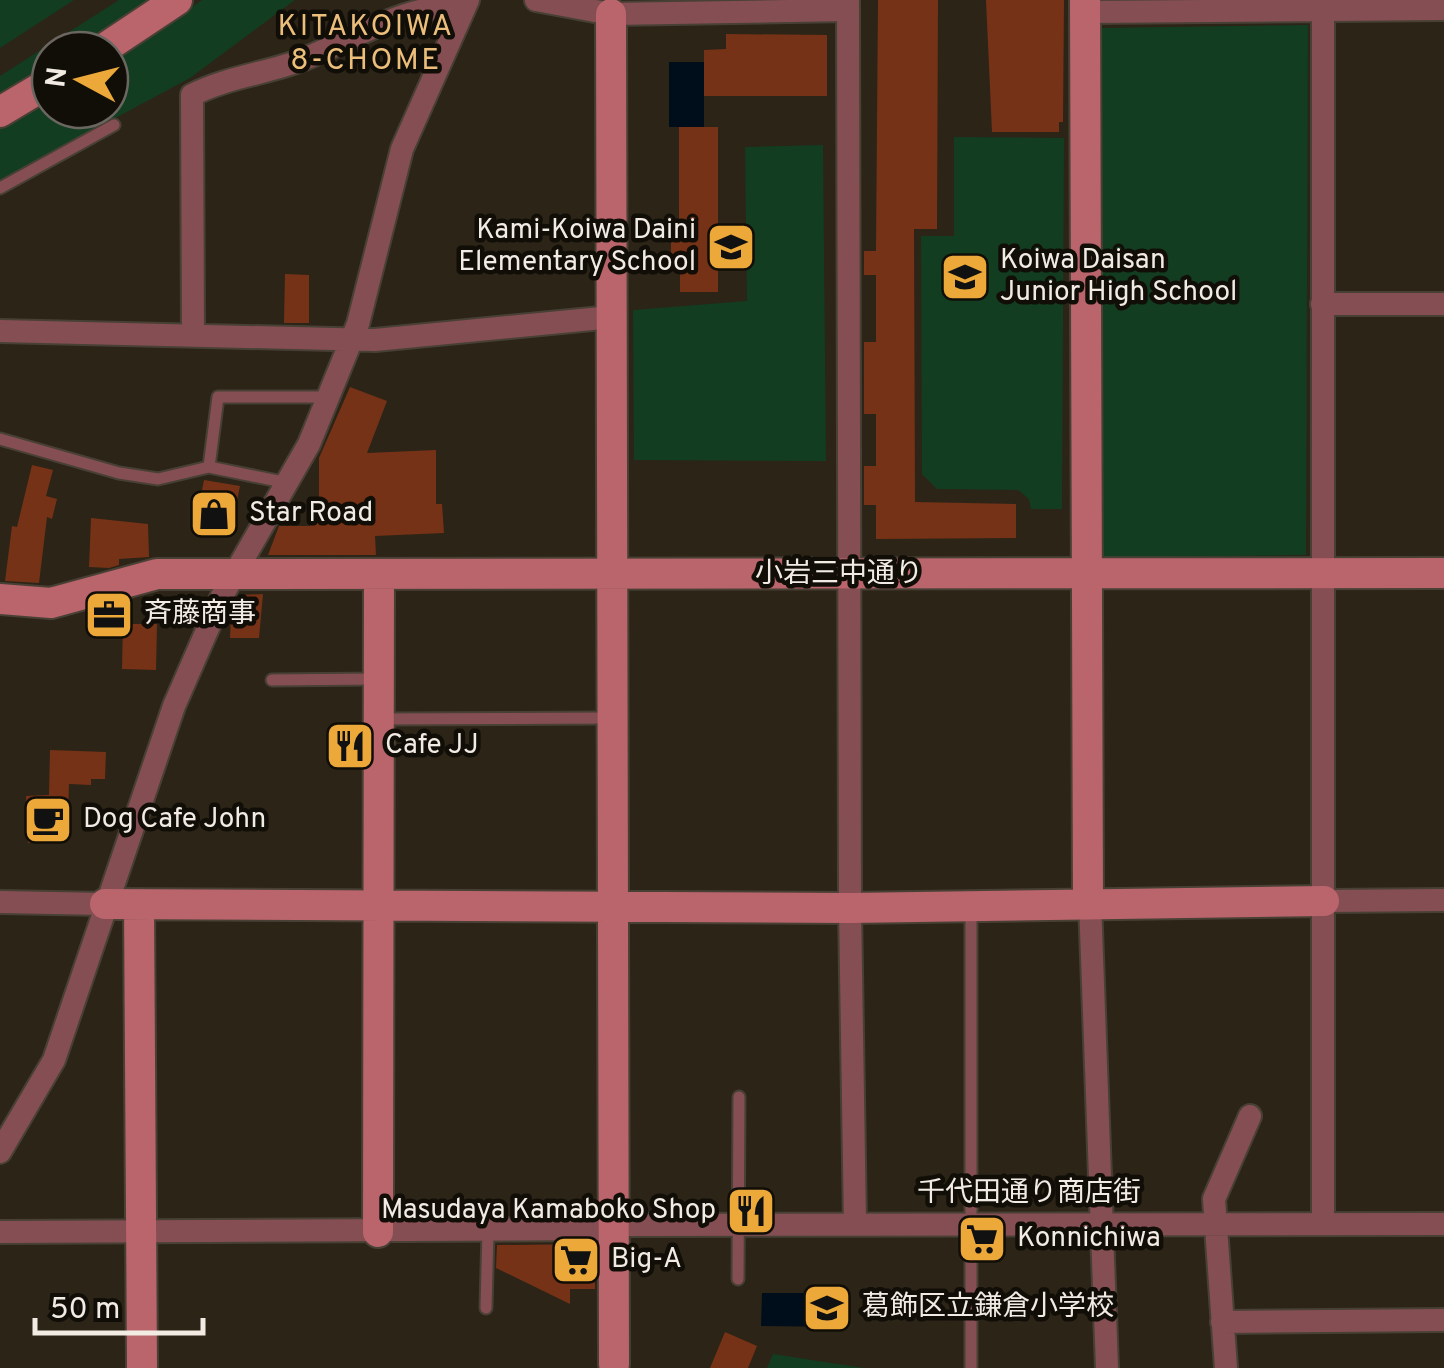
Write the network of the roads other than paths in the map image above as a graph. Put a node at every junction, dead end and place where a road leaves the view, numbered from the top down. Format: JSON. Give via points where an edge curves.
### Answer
{"nodes":[{"id":1,"x":177,"y":0,"type":"edge"},
{"id":2,"x":536,"y":0,"type":"edge"},
{"id":3,"x":466,"y":4,"type":"edge"},
{"id":4,"x":848,"y":5,"type":"edge"},
{"id":5,"x":1322,"y":5,"type":"edge"},
{"id":6,"x":1085,"y":6,"type":"edge"},
{"id":7,"x":1444,"y":10,"type":"edge"},
{"id":8,"x":612,"y":14,"type":"junction"},
{"id":9,"x":130,"y":31,"type":"edge"},
{"id":10,"x":30,"y":94,"type":"edge"},
{"id":11,"x":0,"y":112,"type":"edge"},
{"id":12,"x":105,"y":130,"type":"edge"},
{"id":13,"x":0,"y":188,"type":"edge"},
{"id":14,"x":1322,"y":304,"type":"junction"},
{"id":15,"x":1444,"y":304,"type":"edge"},
{"id":16,"x":612,"y":318,"type":"junction"},
{"id":17,"x":0,"y":332,"type":"edge"},
{"id":18,"x":192,"y":334,"type":"junction"},
{"id":19,"x":350,"y":338,"type":"junction"},
{"id":20,"x":328,"y":397,"type":"junction"},
{"id":21,"x":0,"y":439,"type":"edge"},
{"id":22,"x":208,"y":467,"type":"junction"},
{"id":23,"x":288,"y":482,"type":"junction"},
{"id":24,"x":1444,"y":573,"type":"edge"},
{"id":25,"x":235,"y":574,"type":"junction"},
{"id":26,"x":1324,"y":574,"type":"junction"},
{"id":27,"x":612,"y":576,"type":"junction"},
{"id":28,"x":850,"y":576,"type":"junction"},
{"id":29,"x":1088,"y":576,"type":"junction"},
{"id":30,"x":380,"y":577,"type":"junction"},
{"id":31,"x":0,"y":598,"type":"edge"},
{"id":32,"x":379,"y":678,"type":"junction"},
{"id":33,"x":272,"y":680,"type":"dead end"},
{"id":34,"x":613,"y":718,"type":"junction"},
{"id":35,"x":379,"y":720,"type":"junction"},
{"id":36,"x":1444,"y":900,"type":"edge"},
{"id":37,"x":1324,"y":901,"type":"junction"},
{"id":38,"x":0,"y":902,"type":"edge"},
{"id":39,"x":1089,"y":902,"type":"junction"},
{"id":40,"x":105,"y":904,"type":"junction"},
{"id":41,"x":138,"y":905,"type":"junction"},
{"id":42,"x":378,"y":905,"type":"junction"},
{"id":43,"x":614,"y":906,"type":"junction"},
{"id":44,"x":971,"y":907,"type":"junction"},
{"id":45,"x":850,"y":908,"type":"junction"},
{"id":46,"x":739,"y":1097,"type":"dead end"},
{"id":47,"x":1250,"y":1116,"type":"dead end"},
{"id":48,"x":2,"y":1146,"type":"edge"},
{"id":49,"x":1214,"y":1222,"type":"junction"},
{"id":50,"x":855,"y":1224,"type":"junction"},
{"id":51,"x":972,"y":1224,"type":"junction"},
{"id":52,"x":1323,"y":1224,"type":"junction"},
{"id":53,"x":1444,"y":1224,"type":"edge"},
{"id":54,"x":738,"y":1225,"type":"junction"},
{"id":55,"x":1103,"y":1225,"type":"junction"},
{"id":56,"x":614,"y":1227,"type":"junction"},
{"id":57,"x":488,"y":1230,"type":"junction"},
{"id":58,"x":0,"y":1232,"type":"edge"},
{"id":59,"x":142,"y":1232,"type":"junction"},
{"id":60,"x":378,"y":1232,"type":"junction"},
{"id":61,"x":738,"y":1278,"type":"dead end"},
{"id":62,"x":486,"y":1308,"type":"dead end"},
{"id":63,"x":1444,"y":1320,"type":"edge"},
{"id":64,"x":1222,"y":1322,"type":"junction"},
{"id":65,"x":614,"y":1366,"type":"edge"},
{"id":66,"x":142,"y":1368,"type":"edge"},
{"id":67,"x":971,"y":1368,"type":"edge"},
{"id":68,"x":1107,"y":1368,"type":"edge"},
{"id":69,"x":1226,"y":1368,"type":"edge"}],
"edges":[{"from":1,"to":9,"type":"street"},
{"from":2,"to":8,"type":"street"},
{"from":3,"to":18,"type":"street","via":[[395,19],[294,63],[192,95]]},
{"from":3,"to":19,"type":"street","via":[[402,148],[368,295]]},
{"from":4,"to":8,"type":"street"},
{"from":4,"to":28,"type":"street"},
{"from":5,"to":6,"type":"street"},
{"from":5,"to":7,"type":"street"},
{"from":5,"to":14,"type":"street"},
{"from":6,"to":29,"type":"street"},
{"from":8,"to":16,"type":"street"},
{"from":10,"to":11,"type":"street"},
{"from":12,"to":13,"type":"lane"},
{"from":14,"to":15,"type":"street"},
{"from":14,"to":26,"type":"street"},
{"from":16,"to":19,"type":"street"},
{"from":16,"to":27,"type":"street"},
{"from":17,"to":18,"type":"street"},
{"from":18,"to":19,"type":"street"},
{"from":19,"to":20,"type":"street"},
{"from":20,"to":22,"type":"lane","via":[[218,397]]},
{"from":20,"to":23,"type":"street"},
{"from":21,"to":22,"type":"lane","via":[[158,479]]},
{"from":22,"to":23,"type":"lane"},
{"from":23,"to":25,"type":"street"},
{"from":24,"to":26,"type":"street","name":"小岩三中通り"},
{"from":25,"to":30,"type":"street","name":"小岩三中通り"},
{"from":25,"to":31,"type":"street","name":"小岩三中通り","via":[[158,574],[50,603]]},
{"from":25,"to":40,"type":"street","via":[[174,706]]},
{"from":26,"to":29,"type":"street","name":"小岩三中通り"},
{"from":26,"to":37,"type":"street"},
{"from":27,"to":28,"type":"street","name":"小岩三中通り"},
{"from":27,"to":30,"type":"street","name":"小岩三中通り"},
{"from":27,"to":34,"type":"street"},
{"from":28,"to":29,"type":"street","name":"小岩三中通り"},
{"from":28,"to":45,"type":"street"},
{"from":29,"to":39,"type":"street"},
{"from":30,"to":32,"type":"street"},
{"from":32,"to":33,"type":"lane"},
{"from":32,"to":35,"type":"street"},
{"from":34,"to":35,"type":"lane"},
{"from":34,"to":43,"type":"street"},
{"from":35,"to":42,"type":"street"},
{"from":36,"to":37,"type":"street"},
{"from":37,"to":39,"type":"street"},
{"from":37,"to":52,"type":"street"},
{"from":38,"to":40,"type":"street"},
{"from":39,"to":44,"type":"street"},
{"from":39,"to":55,"type":"street"},
{"from":40,"to":41,"type":"street"},
{"from":40,"to":48,"type":"street","via":[[54,1060]]},
{"from":41,"to":42,"type":"street"},
{"from":41,"to":59,"type":"street"},
{"from":42,"to":43,"type":"street"},
{"from":42,"to":60,"type":"street"},
{"from":43,"to":45,"type":"street"},
{"from":43,"to":56,"type":"street"},
{"from":44,"to":45,"type":"street"},
{"from":44,"to":51,"type":"lane"},
{"from":45,"to":50,"type":"street"},
{"from":46,"to":54,"type":"lane"},
{"from":47,"to":49,"type":"street","via":[[1214,1199]]},
{"from":49,"to":52,"type":"street","name":"千代田通り商店街"},
{"from":49,"to":55,"type":"street","name":"千代田通り商店街"},
{"from":49,"to":64,"type":"street"},
{"from":50,"to":51,"type":"street","name":"千代田通り商店街"},
{"from":50,"to":54,"type":"street","name":"千代田通り商店街"},
{"from":51,"to":55,"type":"street","name":"千代田通り商店街"},
{"from":51,"to":67,"type":"lane"},
{"from":52,"to":53,"type":"street","name":"千代田通り商店街"},
{"from":54,"to":56,"type":"street","name":"千代田通り商店街"},
{"from":54,"to":61,"type":"lane"},
{"from":55,"to":68,"type":"street"},
{"from":56,"to":57,"type":"street","name":"千代田通り商店街"},
{"from":56,"to":65,"type":"street"},
{"from":57,"to":60,"type":"street","name":"千代田通り商店街"},
{"from":57,"to":62,"type":"lane"},
{"from":58,"to":59,"type":"street","name":"千代田通り商店街"},
{"from":59,"to":60,"type":"street","name":"千代田通り商店街"},
{"from":59,"to":66,"type":"street"},
{"from":63,"to":64,"type":"street"},
{"from":64,"to":69,"type":"street"}]}
